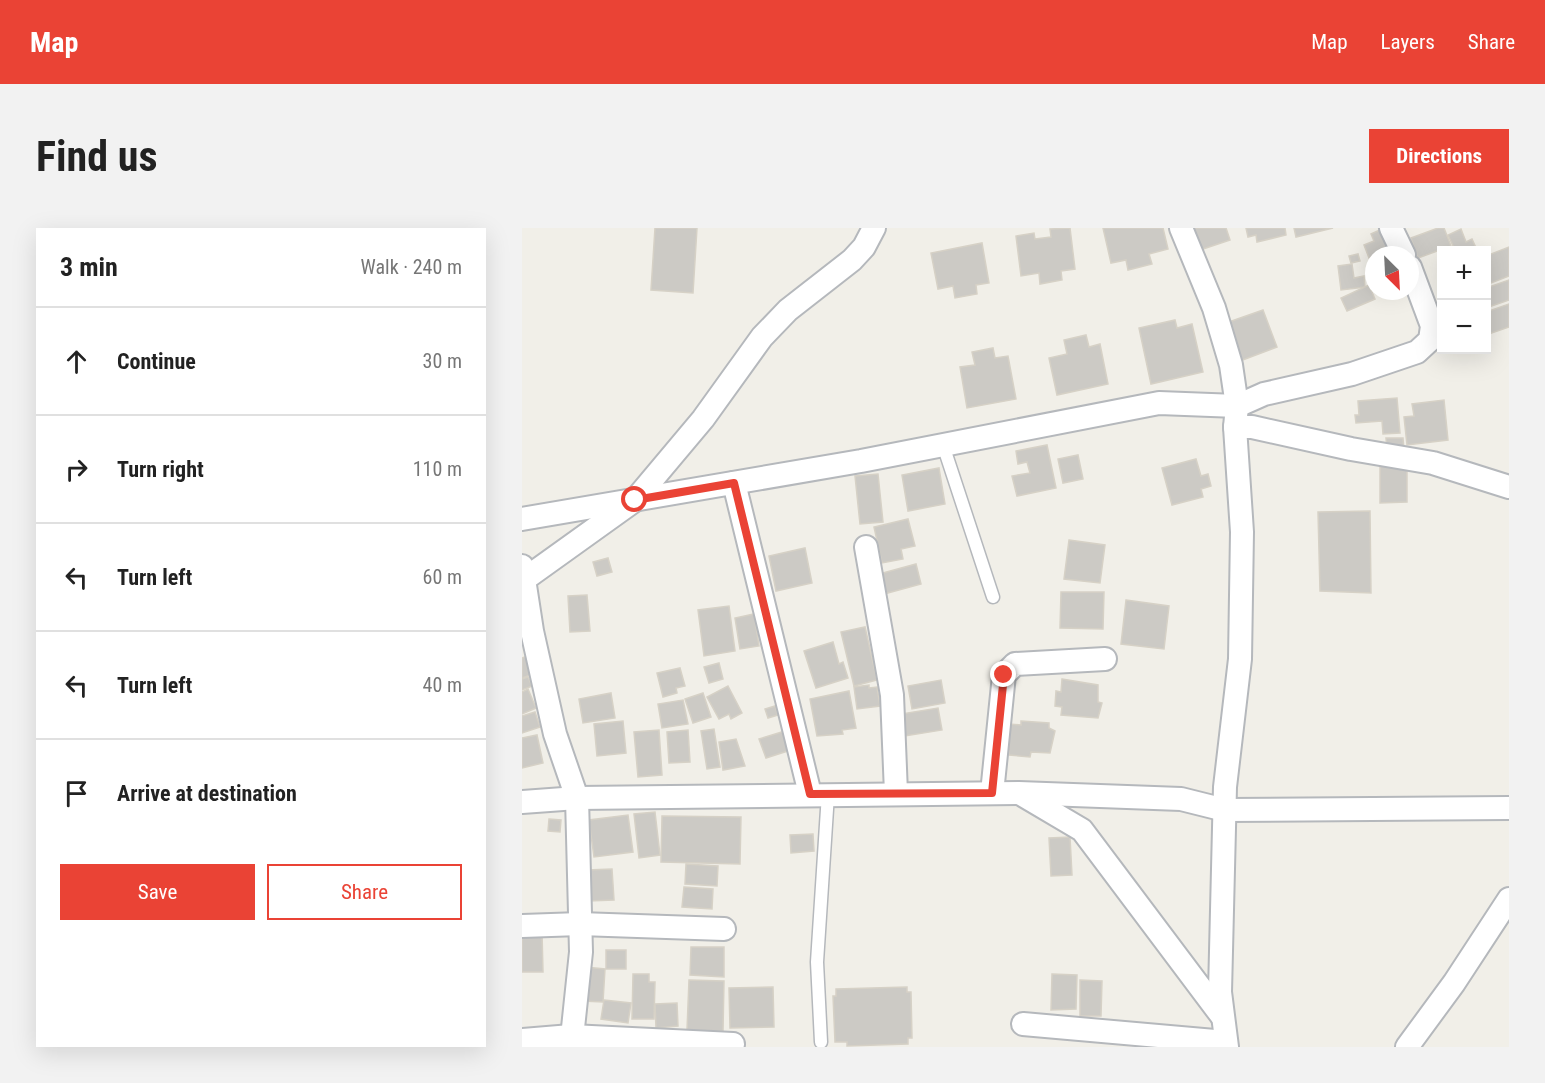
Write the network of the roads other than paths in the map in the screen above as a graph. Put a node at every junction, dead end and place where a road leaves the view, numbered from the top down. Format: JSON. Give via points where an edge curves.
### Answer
{"nodes":[{"id":1,"x":874,"y":228,"type":"edge"},
{"id":2,"x":1181,"y":228,"type":"edge"},
{"id":3,"x":1391,"y":228,"type":"edge"},
{"id":4,"x":1400,"y":246,"type":"edge"},
{"id":5,"x":1419,"y":291,"type":"edge"},
{"id":6,"x":1236,"y":416,"type":"junction"},
{"id":7,"x":943,"y":445,"type":"junction"},
{"id":8,"x":734,"y":483,"type":"junction"},
{"id":9,"x":1509,"y":487,"type":"edge"},
{"id":10,"x":635,"y":500,"type":"junction"},
{"id":11,"x":522,"y":519,"type":"edge"},
{"id":12,"x":866,"y":547,"type":"dead end"},
{"id":13,"x":522,"y":575,"type":"edge"},
{"id":14,"x":993,"y":597,"type":"dead end"},
{"id":15,"x":1105,"y":659,"type":"dead end"},
{"id":16,"x":992,"y":793,"type":"junction"},
{"id":17,"x":1019,"y":793,"type":"junction"},
{"id":18,"x":819,"y":794,"type":"junction"},
{"id":19,"x":896,"y":794,"type":"junction"},
{"id":20,"x":577,"y":798,"type":"junction"},
{"id":21,"x":522,"y":802,"type":"edge"},
{"id":22,"x":1509,"y":808,"type":"edge"},
{"id":23,"x":1225,"y":810,"type":"junction"},
{"id":24,"x":1509,"y":899,"type":"edge"},
{"id":25,"x":580,"y":924,"type":"junction"},
{"id":26,"x":522,"y":926,"type":"edge"},
{"id":27,"x":724,"y":929,"type":"dead end"},
{"id":28,"x":1221,"y":1015,"type":"junction"},
{"id":29,"x":1023,"y":1024,"type":"dead end"},
{"id":30,"x":522,"y":1040,"type":"edge"},
{"id":31,"x":571,"y":1041,"type":"edge"},
{"id":32,"x":821,"y":1042,"type":"dead end"},
{"id":33,"x":733,"y":1044,"type":"dead end"},
{"id":34,"x":1226,"y":1044,"type":"edge"},
{"id":35,"x":1407,"y":1047,"type":"edge"}],
"edges":[{"from":1,"to":10,"type":"street","via":[[852,260],[788,310],[762,337],[703,420]]},
{"from":2,"to":6,"type":"street","via":[[1214,308],[1231,365]]},
{"from":3,"to":4,"type":"street"},
{"from":5,"to":6,"type":"street","via":[[1432,326],[1431,340],[1417,352],[1352,374],[1264,394]]},
{"from":6,"to":7,"type":"street","via":[[1159,403]]},
{"from":6,"to":9,"type":"street","via":[[1252,427],[1409,457]]},
{"from":6,"to":23,"type":"street","via":[[1242,532],[1240,659]]},
{"from":7,"to":8,"type":"street"},
{"from":7,"to":14,"type":"lane"},
{"from":8,"to":10,"type":"street"},
{"from":8,"to":18,"type":"street"},
{"from":10,"to":11,"type":"street"},
{"from":10,"to":13,"type":"street"},
{"from":12,"to":19,"type":"street","via":[[892,695]]},
{"from":13,"to":20,"type":"street","via":[[555,734]]},
{"from":15,"to":16,"type":"street","via":[[1015,664],[1008,668],[1004,675]]},
{"from":16,"to":17,"type":"street"},
{"from":16,"to":19,"type":"street"},
{"from":17,"to":23,"type":"street","via":[[1181,799]]},
{"from":17,"to":28,"type":"street","via":[[1082,830]]},
{"from":18,"to":19,"type":"street"},
{"from":18,"to":20,"type":"street"},
{"from":18,"to":32,"type":"lane","via":[[817,962]]},
{"from":20,"to":21,"type":"street"},
{"from":20,"to":25,"type":"street"},
{"from":22,"to":23,"type":"street"},
{"from":23,"to":28,"type":"street"},
{"from":24,"to":35,"type":"street"},
{"from":25,"to":26,"type":"street"},
{"from":25,"to":27,"type":"street"},
{"from":25,"to":31,"type":"street","via":[[581,952]]},
{"from":28,"to":34,"type":"street"},
{"from":29,"to":34,"type":"street"},
{"from":30,"to":31,"type":"street"},
{"from":31,"to":33,"type":"street"}]}
